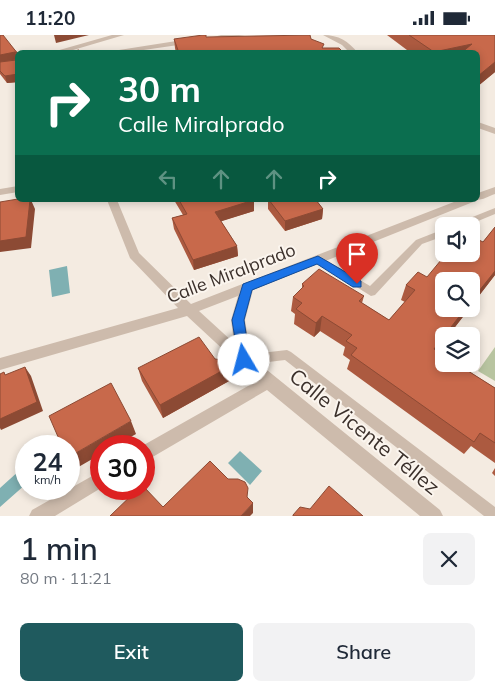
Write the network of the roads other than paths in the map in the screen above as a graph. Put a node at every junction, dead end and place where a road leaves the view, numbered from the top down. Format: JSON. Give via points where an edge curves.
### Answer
{"nodes":[{"id":1,"x":120,"y":35,"type":"edge"},
{"id":2,"x":228,"y":35,"type":"edge"},
{"id":3,"x":241,"y":35,"type":"edge"},
{"id":4,"x":327,"y":35,"type":"edge"},
{"id":5,"x":211,"y":38,"type":"junction"},
{"id":6,"x":96,"y":41,"type":"junction"},
{"id":7,"x":63,"y":50,"type":"edge"},
{"id":8,"x":91,"y":50,"type":"edge"},
{"id":9,"x":125,"y":50,"type":"edge"},
{"id":10,"x":352,"y":50,"type":"edge"},
{"id":11,"x":480,"y":126,"type":"edge"},
{"id":12,"x":495,"y":131,"type":"edge"},
{"id":13,"x":15,"y":190,"type":"edge"},
{"id":14,"x":495,"y":190,"type":"edge"},
{"id":15,"x":0,"y":192,"type":"edge"},
{"id":16,"x":480,"y":196,"type":"edge"},
{"id":17,"x":113,"y":202,"type":"edge"},
{"id":18,"x":464,"y":202,"type":"edge"},
{"id":19,"x":495,"y":211,"type":"edge"},
{"id":20,"x":480,"y":217,"type":"edge"},
{"id":21,"x":435,"y":236,"type":"edge"},
{"id":22,"x":318,"y":259,"type":"junction"},
{"id":23,"x":247,"y":287,"type":"junction"},
{"id":24,"x":189,"y":310,"type":"junction"},
{"id":25,"x":244,"y":360,"type":"junction"},
{"id":26,"x":0,"y":364,"type":"edge"},
{"id":27,"x":268,"y":381,"type":"junction"},
{"id":28,"x":155,"y":448,"type":"edge"},
{"id":29,"x":90,"y":485,"type":"edge"},
{"id":30,"x":38,"y":516,"type":"edge"},
{"id":31,"x":434,"y":516,"type":"edge"},
{"id":32,"x":495,"y":516,"type":"edge"}],
"edges":[{"from":1,"to":6,"type":"street"},
{"from":2,"to":5,"type":"street"},
{"from":3,"to":5,"type":"street"},
{"from":4,"to":10,"type":"street"},
{"from":5,"to":9,"type":"street"},
{"from":6,"to":7,"type":"street"},
{"from":6,"to":8,"type":"street","via":[[89,46]]},
{"from":11,"to":12,"type":"street"},
{"from":13,"to":15,"type":"street"},
{"from":14,"to":16,"type":"street"},
{"from":17,"to":24,"type":"street","name":"Calle Vicente Téllez","via":[[134,255]]},
{"from":18,"to":22,"type":"street","name":"Calle Miralprado"},
{"from":19,"to":20,"type":"lane"},
{"from":21,"to":22,"type":"lane","via":[[419,242],[370,292]]},
{"from":22,"to":23,"type":"street","name":"Calle Miralprado"},
{"from":23,"to":24,"type":"street","name":"Calle Miralprado"},
{"from":23,"to":25,"type":"street","via":[[238,320]]},
{"from":24,"to":25,"type":"street","name":"Calle Vicente Téllez"},
{"from":24,"to":26,"type":"street","name":"Calle Miralprado"},
{"from":25,"to":27,"type":"street","name":"Calle Vicente Téllez"},
{"from":25,"to":32,"type":"lane","via":[[287,355]]},
{"from":27,"to":28,"type":"street","name":"Calle Vicente Téllez"},
{"from":27,"to":31,"type":"street","name":"Calle Vicente Téllez"},
{"from":29,"to":30,"type":"street"}]}
